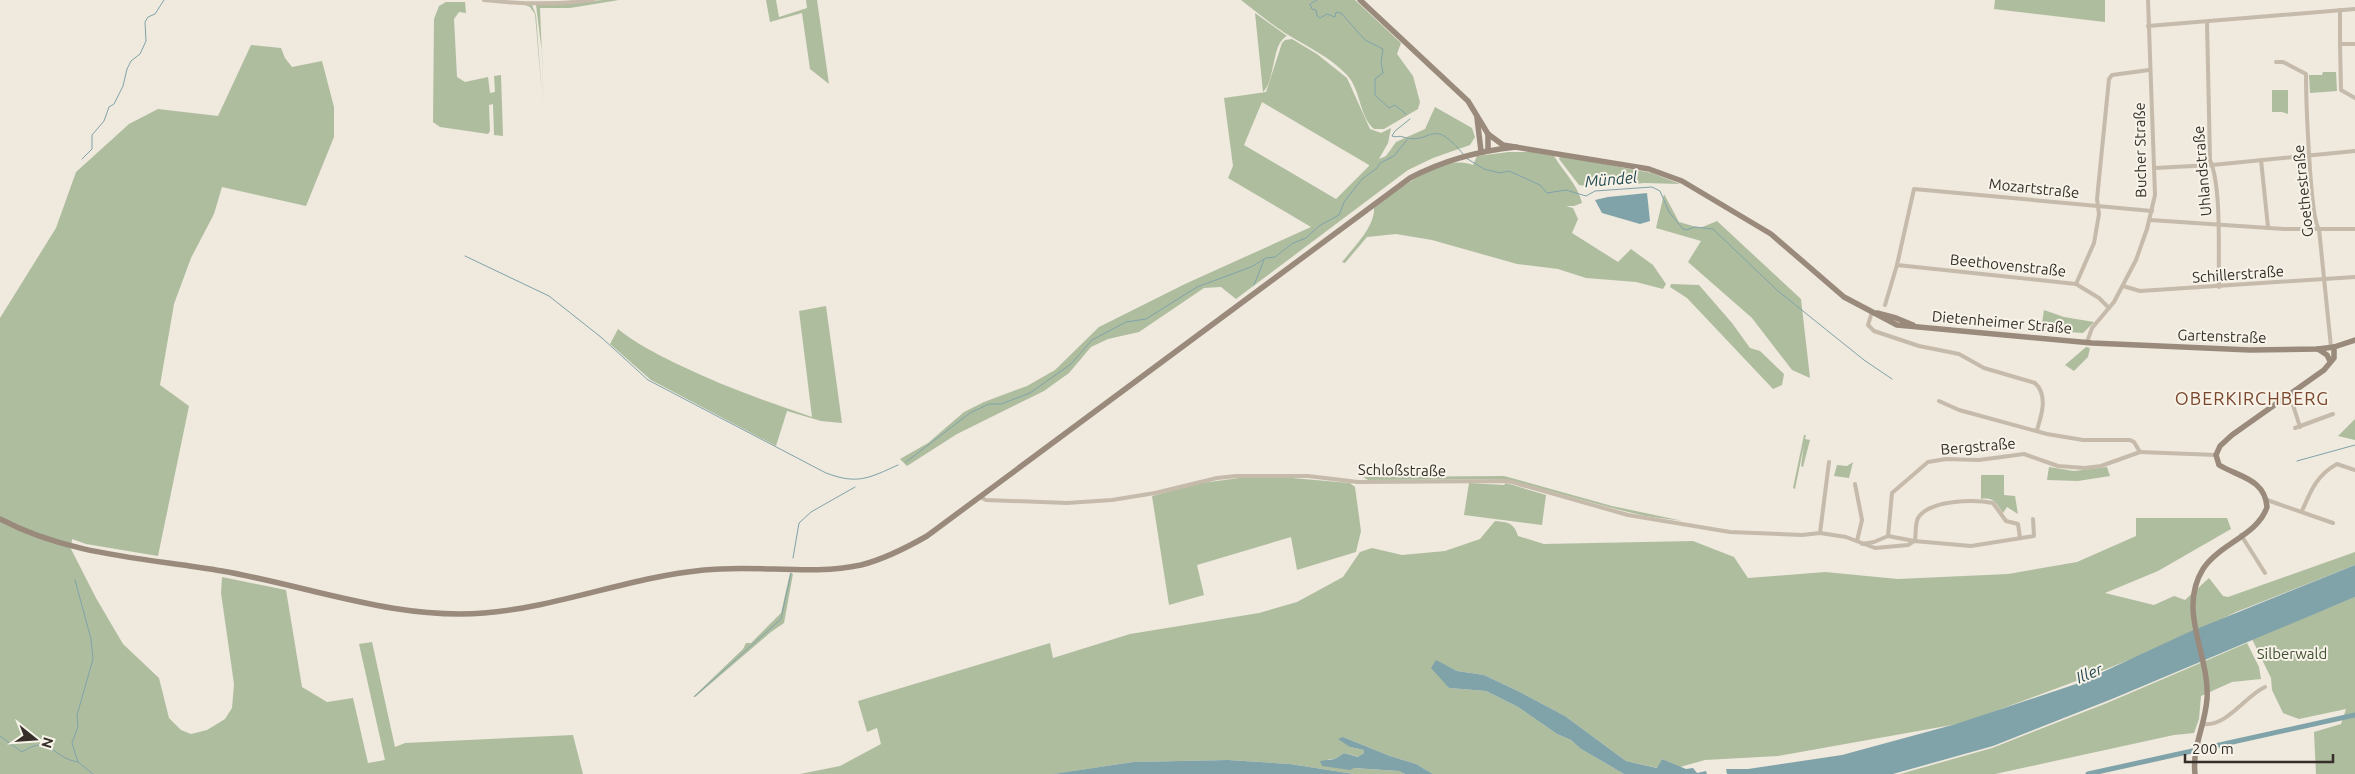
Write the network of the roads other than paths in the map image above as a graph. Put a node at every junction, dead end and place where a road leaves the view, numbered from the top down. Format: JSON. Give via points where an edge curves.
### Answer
{"nodes":[{"id":1,"x":484,"y":0,"type":"edge"},
{"id":2,"x":593,"y":0,"type":"edge"},
{"id":3,"x":1360,"y":0,"type":"edge"},
{"id":4,"x":2148,"y":0,"type":"edge"},
{"id":5,"x":2355,"y":9,"type":"edge"},
{"id":6,"x":2340,"y":10,"type":"junction"},
{"id":7,"x":2207,"y":22,"type":"junction"},
{"id":8,"x":2148,"y":26,"type":"junction"},
{"id":9,"x":2340,"y":44,"type":"junction"},
{"id":10,"x":2355,"y":44,"type":"edge"},
{"id":11,"x":2276,"y":62,"type":"dead end"},
{"id":12,"x":2149,"y":70,"type":"junction"},
{"id":13,"x":2355,"y":98,"type":"edge"},
{"id":14,"x":1477,"y":115,"type":"junction"},
{"id":15,"x":1488,"y":134,"type":"junction"},
{"id":16,"x":1516,"y":148,"type":"junction"},
{"id":17,"x":1485,"y":150,"type":"junction"},
{"id":18,"x":2355,"y":151,"type":"edge"},
{"id":19,"x":2309,"y":155,"type":"junction"},
{"id":20,"x":2261,"y":160,"type":"junction"},
{"id":21,"x":2212,"y":165,"type":"junction"},
{"id":22,"x":2155,"y":168,"type":"junction"},
{"id":23,"x":2098,"y":206,"type":"junction"},
{"id":24,"x":2152,"y":211,"type":"junction"},
{"id":25,"x":2150,"y":220,"type":"junction"},
{"id":26,"x":2218,"y":224,"type":"junction"},
{"id":27,"x":2268,"y":227,"type":"junction"},
{"id":28,"x":2355,"y":229,"type":"edge"},
{"id":29,"x":2319,"y":230,"type":"junction"},
{"id":30,"x":1897,"y":264,"type":"junction"},
{"id":31,"x":2355,"y":277,"type":"edge"},
{"id":32,"x":2324,"y":280,"type":"junction"},
{"id":33,"x":2076,"y":284,"type":"junction"},
{"id":34,"x":2124,"y":286,"type":"junction"},
{"id":35,"x":2219,"y":287,"type":"junction"},
{"id":36,"x":1885,"y":305,"type":"dead end"},
{"id":37,"x":2109,"y":308,"type":"junction"},
{"id":38,"x":1872,"y":312,"type":"junction"},
{"id":39,"x":2355,"y":340,"type":"edge"},
{"id":40,"x":2087,"y":342,"type":"junction"},
{"id":41,"x":2333,"y":347,"type":"junction"},
{"id":42,"x":2318,"y":349,"type":"junction"},
{"id":43,"x":2329,"y":363,"type":"junction"},
{"id":44,"x":2288,"y":397,"type":"junction"},
{"id":45,"x":1939,"y":401,"type":"dead end"},
{"id":46,"x":2333,"y":414,"type":"dead end"},
{"id":47,"x":2037,"y":430,"type":"junction"},
{"id":48,"x":2140,"y":452,"type":"junction"},
{"id":49,"x":2216,"y":455,"type":"junction"},
{"id":50,"x":1829,"y":462,"type":"dead end"},
{"id":51,"x":2355,"y":470,"type":"edge"},
{"id":52,"x":1855,"y":484,"type":"dead end"},
{"id":53,"x":980,"y":497,"type":"junction"},
{"id":54,"x":2267,"y":500,"type":"junction"},
{"id":55,"x":2302,"y":511,"type":"junction"},
{"id":56,"x":0,"y":519,"type":"edge"},
{"id":57,"x":2033,"y":519,"type":"dead end"},
{"id":58,"x":2333,"y":523,"type":"dead end"},
{"id":59,"x":1820,"y":533,"type":"junction"},
{"id":60,"x":2241,"y":535,"type":"junction"},
{"id":61,"x":1888,"y":536,"type":"junction"},
{"id":62,"x":2020,"y":538,"type":"junction"},
{"id":63,"x":1857,"y":541,"type":"junction"},
{"id":64,"x":1914,"y":541,"type":"junction"},
{"id":65,"x":1862,"y":544,"type":"junction"},
{"id":66,"x":2265,"y":573,"type":"dead end"},
{"id":67,"x":2265,"y":687,"type":"dead end"},
{"id":68,"x":2203,"y":724,"type":"junction"},
{"id":69,"x":2195,"y":774,"type":"edge"}],
"edges":[{"from":1,"to":2,"type":"street","via":[[532,3]]},
{"from":3,"to":14,"type":"main road","via":[[1445,78]]},
{"from":4,"to":8,"type":"street","name":"Bucher Straße"},
{"from":5,"to":6,"type":"street"},
{"from":6,"to":7,"type":"street"},
{"from":6,"to":9,"type":"street"},
{"from":7,"to":8,"type":"street"},
{"from":7,"to":21,"type":"street","name":"Uhlandstraße"},
{"from":8,"to":12,"type":"street","name":"Bucher Straße"},
{"from":9,"to":10,"type":"street"},
{"from":9,"to":13,"type":"street","via":[[2341,90]]},
{"from":11,"to":19,"type":"street","name":"Goethestraße","via":[[2283,62],[2306,74]]},
{"from":12,"to":22,"type":"street","name":"Bucher Straße"},
{"from":12,"to":23,"type":"street","via":[[2112,75],[2109,79]]},
{"from":14,"to":15,"type":"main road"},
{"from":14,"to":17,"type":"main road"},
{"from":15,"to":16,"type":"main road","via":[[1503,145]]},
{"from":15,"to":17,"type":"main road"},
{"from":16,"to":17,"type":"main road"},
{"from":16,"to":38,"type":"main road","name":"Dietenheimer Straße","via":[[1640,168],[1682,181],[1770,234],[1826,284]]},
{"from":17,"to":53,"type":"main road","via":[[1456,158],[1410,178]]},
{"from":18,"to":19,"type":"street"},
{"from":19,"to":20,"type":"street"},
{"from":19,"to":29,"type":"street","name":"Goethestraße","via":[[2315,221]]},
{"from":20,"to":21,"type":"street"},
{"from":20,"to":27,"type":"street"},
{"from":21,"to":22,"type":"street"},
{"from":21,"to":26,"type":"street","name":"Uhlandstraße"},
{"from":22,"to":24,"type":"street","name":"Bucher Straße"},
{"from":23,"to":24,"type":"street","name":"Mozartstraße"},
{"from":23,"to":30,"type":"street","name":"Mozartstraße","via":[[1914,189]]},
{"from":23,"to":33,"type":"street","via":[[2094,243]]},
{"from":24,"to":25,"type":"street","name":"Bucher Straße"},
{"from":25,"to":26,"type":"street"},
{"from":25,"to":34,"type":"street","name":"Bucher Straße"},
{"from":26,"to":27,"type":"street"},
{"from":26,"to":35,"type":"street","name":"Uhlandstraße"},
{"from":27,"to":29,"type":"street"},
{"from":28,"to":29,"type":"street"},
{"from":29,"to":32,"type":"street","name":"Goethestraße"},
{"from":30,"to":33,"type":"street","name":"Beethovenstraße"},
{"from":30,"to":36,"type":"street"},
{"from":31,"to":32,"type":"street","name":"Schillerstraße"},
{"from":32,"to":35,"type":"street","name":"Schillerstraße"},
{"from":32,"to":41,"type":"street","name":"Goethestraße"},
{"from":33,"to":37,"type":"street","name":"Beethovenstraße"},
{"from":34,"to":35,"type":"street","name":"Schillerstraße","via":[[2135,291]]},
{"from":34,"to":37,"type":"street","name":"Bucher Straße"},
{"from":37,"to":40,"type":"street","name":"Bucher Straße","via":[[2092,328]]},
{"from":38,"to":40,"type":"main road","name":"Dietenheimer Straße","via":[[1897,326]]},
{"from":38,"to":47,"type":"street","via":[[1868,325],[1874,331],[1919,346],[1959,354],[1984,368],[2035,383],[2043,398]]},
{"from":39,"to":41,"type":"main road","name":"Gartenstraße"},
{"from":40,"to":42,"type":"main road","name":"Gartenstraße","via":[[2250,350]]},
{"from":41,"to":42,"type":"main road","name":"Gartenstraße"},
{"from":41,"to":43,"type":"main road","via":[[2334,358]]},
{"from":42,"to":43,"type":"main road","via":[[2327,355]]},
{"from":43,"to":44,"type":"main road"},
{"from":44,"to":46,"type":"street","via":[[2298,427]]},
{"from":44,"to":49,"type":"main road","via":[[2232,435]]},
{"from":45,"to":47,"type":"street","via":[[1959,410]]},
{"from":47,"to":48,"type":"street","via":[[2083,440],[2130,440]]},
{"from":48,"to":49,"type":"street"},
{"from":48,"to":61,"type":"street","name":"Bergstraße","via":[[2101,466],[2085,468],[2058,466],[2024,454],[1928,462],[1892,494]]},
{"from":49,"to":54,"type":"main road","via":[[2219,465],[2255,482]]},
{"from":50,"to":59,"type":"street"},
{"from":51,"to":55,"type":"street","via":[[2338,464],[2326,471],[2316,480]]},
{"from":52,"to":63,"type":"street","via":[[1862,520]]},
{"from":53,"to":56,"type":"main road","via":[[906,549],[860,565],[823,569],[703,570],[520,608],[458,614],[387,608],[222,571],[83,550],[27,532]]},
{"from":53,"to":59,"type":"street","name":"Schloßstraße","via":[[986,500],[1067,503],[1112,500],[1236,476],[1308,476],[1358,482],[1508,481],[1628,515],[1675,523],[1730,532]]},
{"from":54,"to":55,"type":"street"},
{"from":54,"to":60,"type":"main road","via":[[2266,513]]},
{"from":55,"to":58,"type":"street"},
{"from":57,"to":62,"type":"street","via":[[2034,536]]},
{"from":59,"to":63,"type":"street","name":"Schloßstraße"},
{"from":60,"to":66,"type":"street"},
{"from":60,"to":68,"type":"main road","via":[[2206,564],[2192,600],[2207,693]]},
{"from":61,"to":64,"type":"street"},
{"from":61,"to":65,"type":"street"},
{"from":62,"to":64,"type":"street","name":"Schloßstraße","via":[[1971,546]]},
{"from":62,"to":64,"type":"street","via":[[2018,524],[2006,521],[1993,503],[1971,501],[1928,508],[1917,520]]},
{"from":63,"to":65,"type":"street","name":"Schloßstraße"},
{"from":64,"to":65,"type":"street","name":"Schloßstraße","via":[[1887,548]]},
{"from":67,"to":68,"type":"street","via":[[2220,721]]},
{"from":68,"to":69,"type":"main road","via":[[2196,743]]}]}
